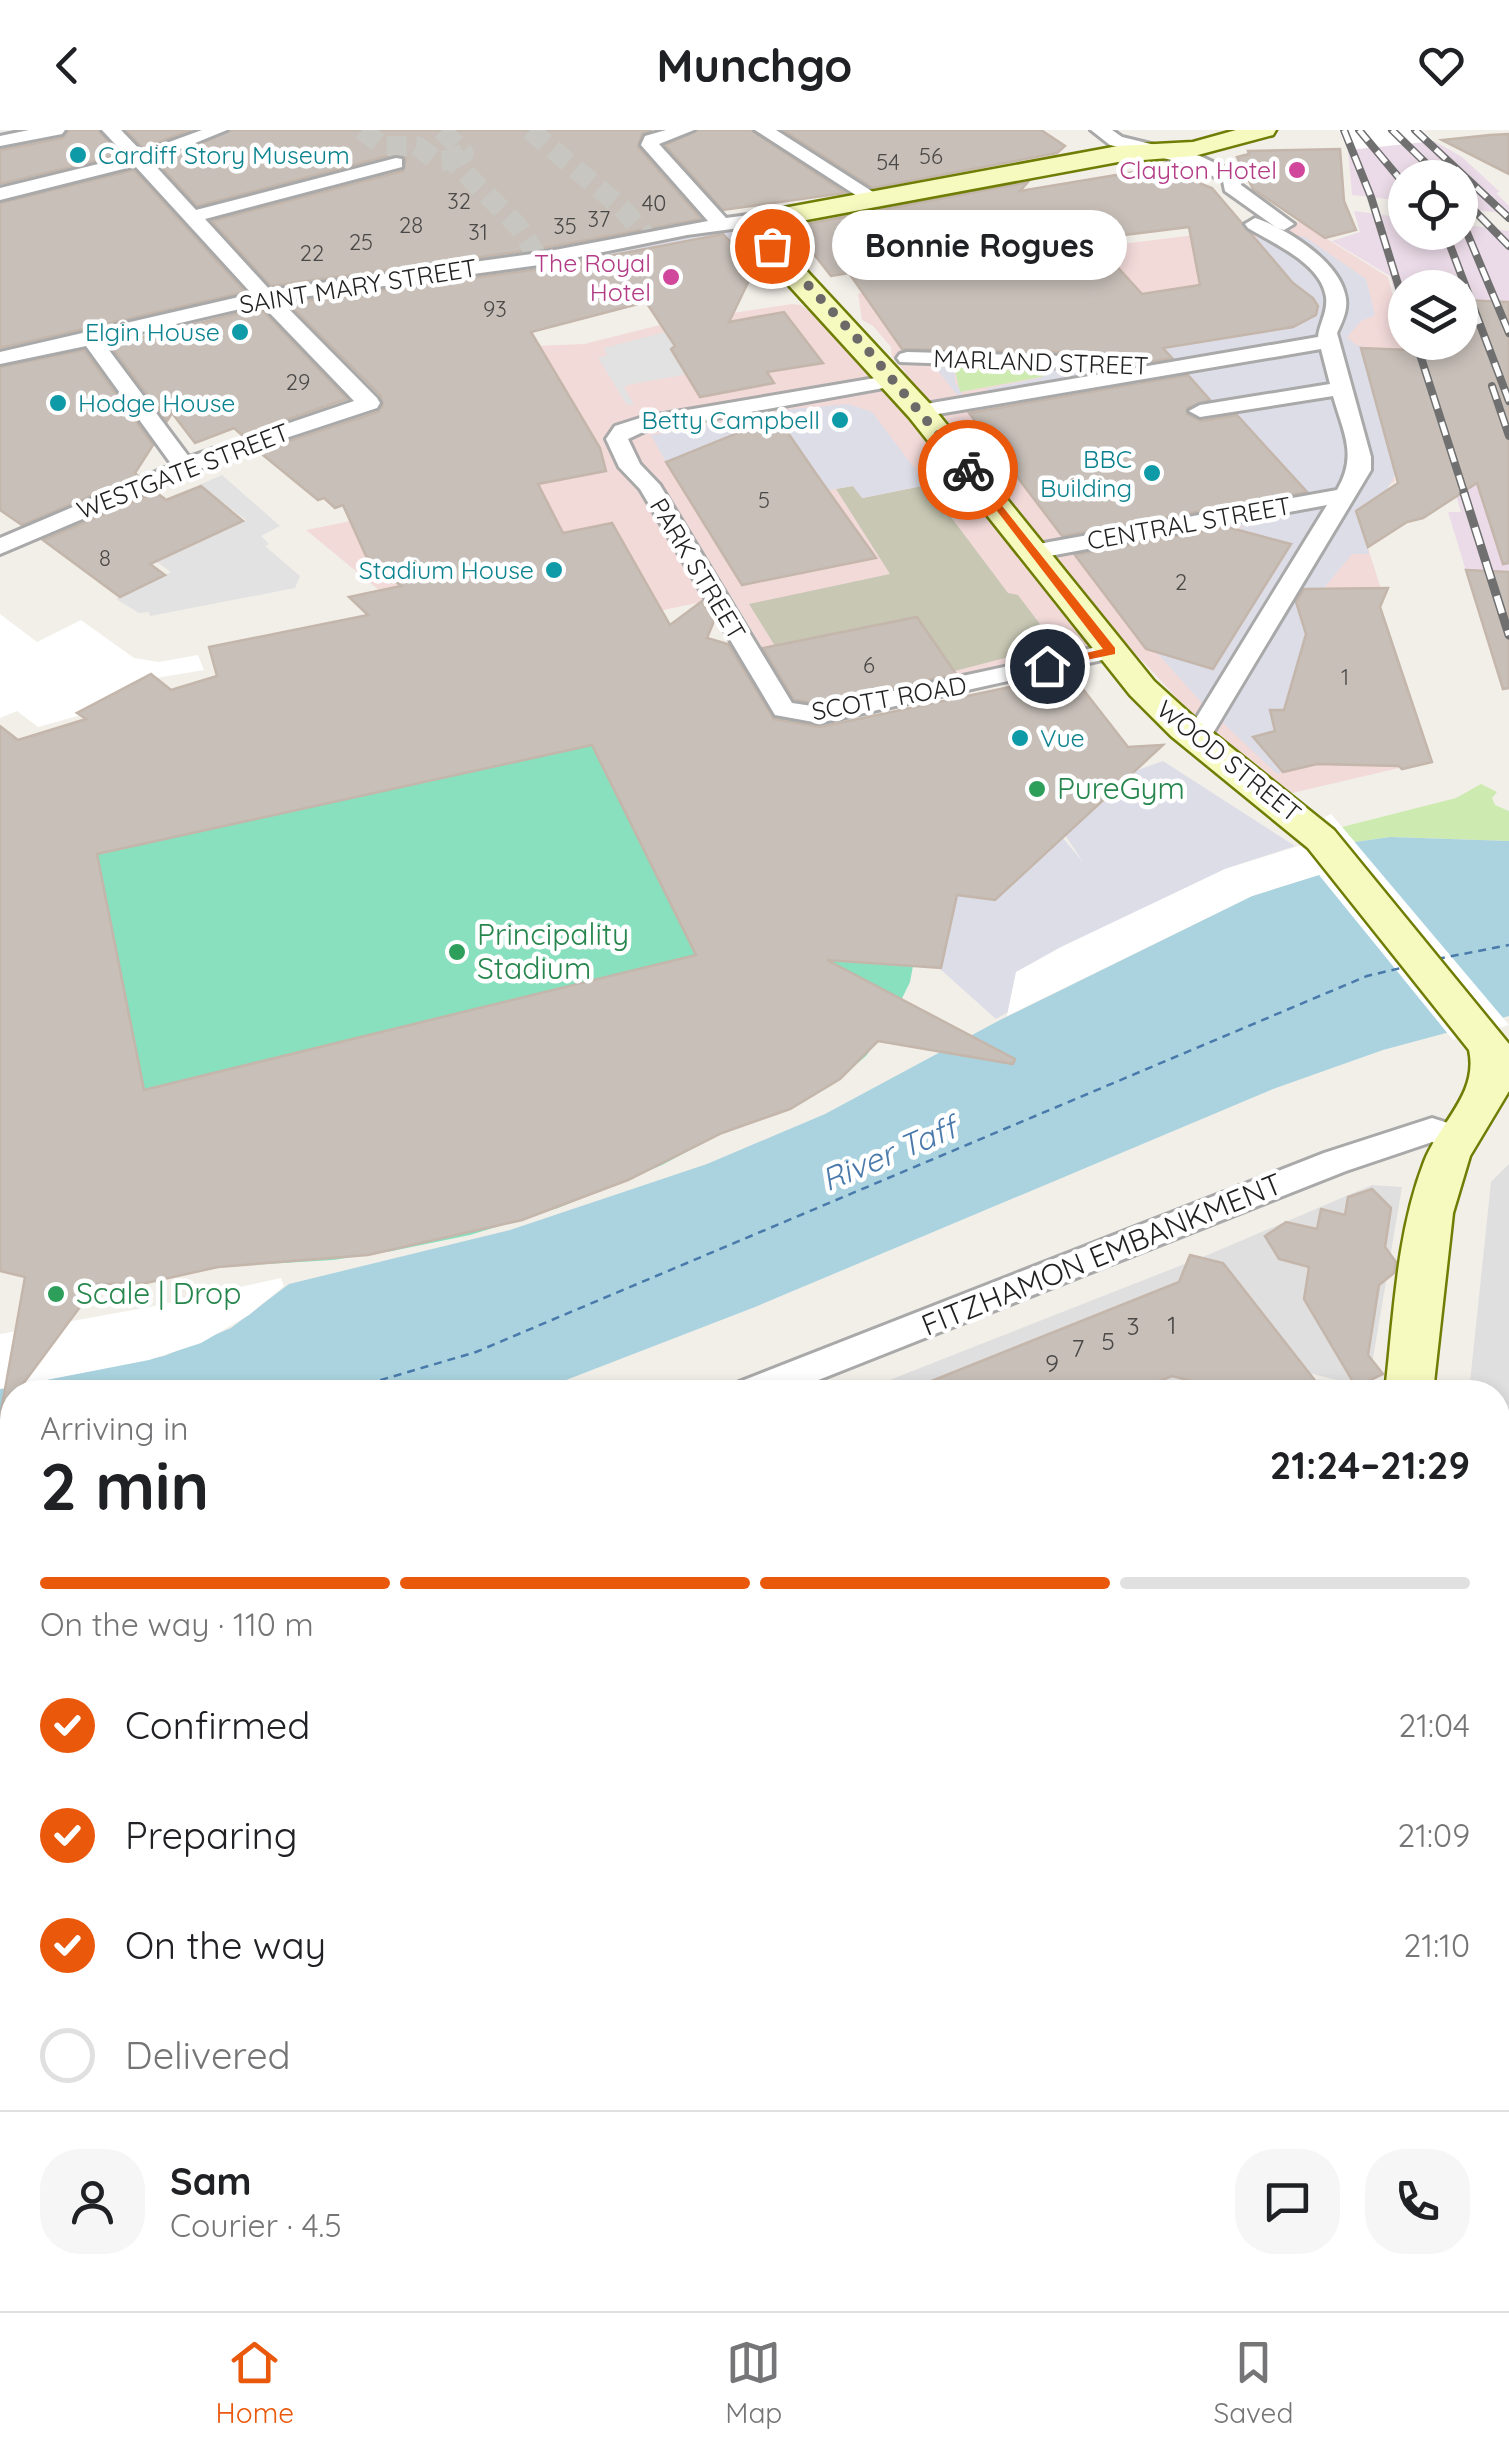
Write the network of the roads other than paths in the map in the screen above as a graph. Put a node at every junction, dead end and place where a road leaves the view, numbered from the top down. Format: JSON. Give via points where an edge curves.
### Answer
{"nodes":[{"id":1,"x":56,"y":130,"type":"edge"},
{"id":2,"x":111,"y":130,"type":"edge"},
{"id":3,"x":218,"y":130,"type":"edge"},
{"id":4,"x":685,"y":130,"type":"edge"},
{"id":5,"x":764,"y":130,"type":"edge"},
{"id":6,"x":1207,"y":130,"type":"edge"},
{"id":7,"x":1264,"y":130,"type":"edge"},
{"id":8,"x":1093,"y":132,"type":"edge"},
{"id":9,"x":0,"y":141,"type":"edge"},
{"id":10,"x":1156,"y":149,"type":"junction"},
{"id":11,"x":140,"y":159,"type":"junction"},
{"id":12,"x":396,"y":163,"type":"dead end"},
{"id":13,"x":0,"y":194,"type":"edge"},
{"id":14,"x":875,"y":199,"type":"junction"},
{"id":15,"x":194,"y":216,"type":"junction"},
{"id":16,"x":715,"y":217,"type":"junction"},
{"id":17,"x":778,"y":217,"type":"junction"},
{"id":18,"x":1255,"y":224,"type":"dead end"},
{"id":19,"x":1306,"y":234,"type":"dead end"},
{"id":20,"x":268,"y":296,"type":"junction"},
{"id":21,"x":98,"y":339,"type":"junction"},
{"id":22,"x":1329,"y":341,"type":"junction"},
{"id":23,"x":0,"y":358,"type":"edge"},
{"id":24,"x":1175,"y":366,"type":"junction"},
{"id":25,"x":900,"y":369,"type":"junction"},
{"id":26,"x":1342,"y":388,"type":"junction"},
{"id":27,"x":920,"y":411,"type":"junction"},
{"id":28,"x":1200,"y":411,"type":"dead end"},
{"id":29,"x":623,"y":431,"type":"joint"},
{"id":30,"x":184,"y":466,"type":"junction"},
{"id":31,"x":1345,"y":495,"type":"junction"},
{"id":32,"x":0,"y":546,"type":"edge"},
{"id":33,"x":1033,"y":552,"type":"junction"},
{"id":34,"x":1111,"y":651,"type":"junction"},
{"id":35,"x":784,"y":709,"type":"joint"},
{"id":36,"x":1197,"y":738,"type":"junction"},
{"id":37,"x":1456,"y":1137,"type":"junction"},
{"id":38,"x":781,"y":1380,"type":"edge"},
{"id":39,"x":1410,"y":1380,"type":"edge"}],
"edges":[{"from":1,"to":9,"type":"street"},
{"from":2,"to":11,"type":"street"},
{"from":3,"to":11,"type":"street"},
{"from":4,"to":16,"type":"street","via":[[650,145]]},
{"from":5,"to":14,"type":"street"},
{"from":6,"to":10,"type":"street","name":"SAINT MARY STREET","via":[[1173,137]]},
{"from":7,"to":10,"type":"street","name":"SAINT MARY STREET","via":[[1194,149]]},
{"from":8,"to":10,"type":"street"},
{"from":10,"to":14,"type":"street","name":"SAINT MARY STREET"},
{"from":10,"to":19,"type":"street","via":[[1233,179],[1239,195]]},
{"from":11,"to":13,"type":"street"},
{"from":11,"to":15,"type":"street"},
{"from":12,"to":15,"type":"street"},
{"from":14,"to":17,"type":"street","name":"SAINT MARY STREET"},
{"from":15,"to":20,"type":"street"},
{"from":16,"to":17,"type":"street","name":"SAINT MARY STREET"},
{"from":16,"to":20,"type":"street","name":"SAINT MARY STREET","via":[[539,259]]},
{"from":17,"to":25,"type":"street","name":"WOOD STREET","via":[[763,226],[794,274]]},
{"from":18,"to":22,"type":"street","via":[[1329,275],[1338,302]]},
{"from":20,"to":21,"type":"street","name":"SAINT MARY STREET"},
{"from":20,"to":30,"type":"street","name":"WESTGATE STREET","via":[[307,345],[369,403]]},
{"from":21,"to":23,"type":"street","name":"SAINT MARY STREET"},
{"from":21,"to":30,"type":"street","via":[[96,346]]},
{"from":22,"to":24,"type":"street","name":"MARLAND STREET"},
{"from":22,"to":26,"type":"street"},
{"from":24,"to":25,"type":"street","name":"MARLAND STREET"},
{"from":24,"to":27,"type":"street","name":"MARLAND STREET"},
{"from":25,"to":27,"type":"street","name":"WOOD STREET"},
{"from":25,"to":29,"type":"street","name":"MARLAND STREET"},
{"from":26,"to":28,"type":"street"},
{"from":26,"to":31,"type":"street","via":[[1360,457]]},
{"from":27,"to":33,"type":"street","name":"WOOD STREET"},
{"from":29,"to":35,"type":"street","name":"PARK STREET","via":[[618,444],[630,466],[649,485]]},
{"from":30,"to":32,"type":"street","name":"WESTGATE STREET"},
{"from":31,"to":33,"type":"street","name":"CENTRAL STREET"},
{"from":31,"to":36,"type":"street"},
{"from":33,"to":34,"type":"street","name":"WOOD STREET"},
{"from":34,"to":35,"type":"street","name":"SCOTT ROAD","via":[[819,715]]},
{"from":34,"to":36,"type":"street","name":"WOOD STREET"},
{"from":36,"to":37,"type":"street","name":"WOOD STREET","via":[[1322,839],[1480,1033],[1493,1058],[1492,1083]]},
{"from":37,"to":38,"type":"street","name":"FITZHAMON EMBANKMENT","via":[[1432,1130],[1335,1162]]},
{"from":37,"to":39,"type":"street","via":[[1429,1227]]}]}
